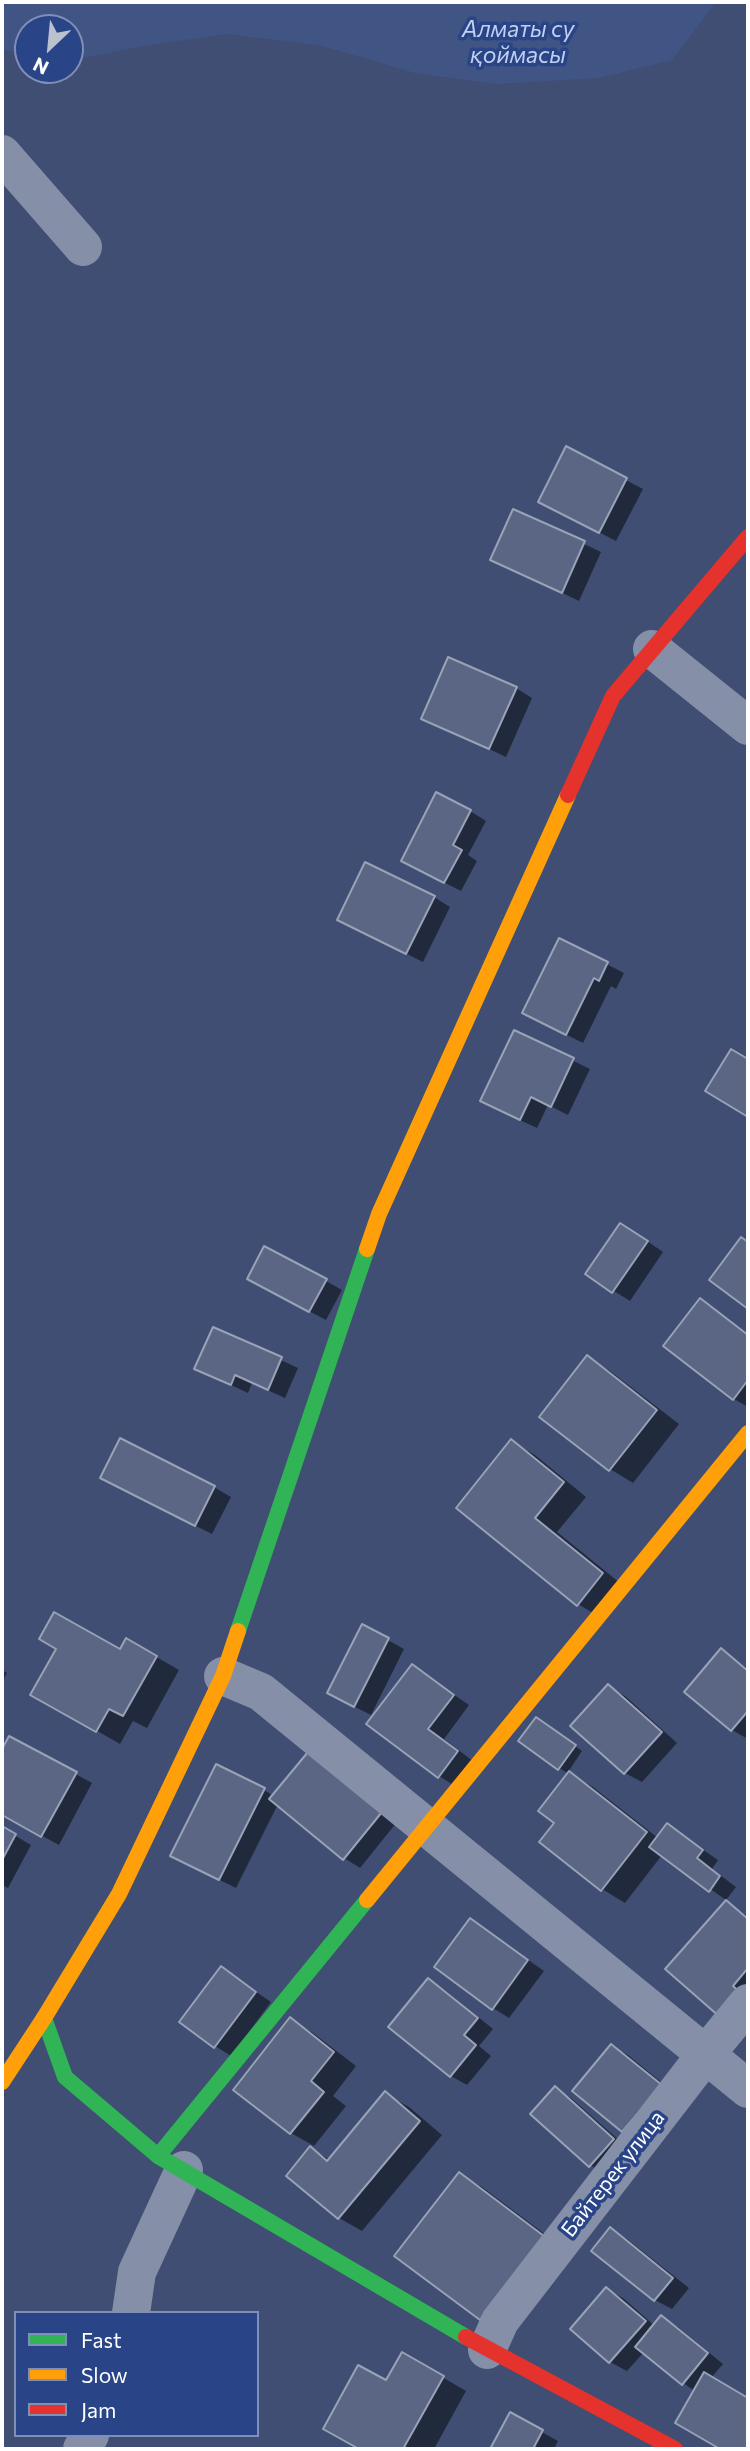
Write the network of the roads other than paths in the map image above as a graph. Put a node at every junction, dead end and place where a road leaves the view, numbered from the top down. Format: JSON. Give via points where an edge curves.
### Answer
{"nodes":[{"id":1,"x":2,"y":154,"type":"edge"},
{"id":2,"x":83,"y":247,"type":"dead end"},
{"id":3,"x":748,"y":537,"type":"edge"},
{"id":4,"x":652,"y":649,"type":"junction"},
{"id":5,"x":748,"y":726,"type":"edge"},
{"id":6,"x":748,"y":1433,"type":"edge"},
{"id":7,"x":223,"y":1676,"type":"junction"},
{"id":8,"x":427,"y":1827,"type":"junction"},
{"id":9,"x":748,"y":2003,"type":"edge"},
{"id":10,"x":44,"y":2018,"type":"junction"},
{"id":11,"x":706,"y":2054,"type":"junction"},
{"id":12,"x":2,"y":2082,"type":"edge"},
{"id":13,"x":748,"y":2089,"type":"edge"},
{"id":14,"x":171,"y":2163,"type":"junction"},
{"id":15,"x":131,"y":2311,"type":"edge"},
{"id":16,"x":487,"y":2350,"type":"junction"},
{"id":17,"x":675,"y":2449,"type":"edge"}],
"edges":[{"from":1,"to":2,"type":"street"},
{"from":3,"to":4,"type":"street"},
{"from":4,"to":5,"type":"street"},
{"from":4,"to":7,"type":"street","via":[[613,696],[379,1214]]},
{"from":6,"to":8,"type":"street"},
{"from":7,"to":8,"type":"street","via":[[261,1692]]},
{"from":7,"to":10,"type":"street","via":[[119,1894]]},
{"from":8,"to":11,"type":"street"},
{"from":8,"to":14,"type":"street"},
{"from":9,"to":11,"type":"street","name":"Байтерек улица"},
{"from":10,"to":12,"type":"street"},
{"from":10,"to":14,"type":"street","via":[[65,2077]]},
{"from":11,"to":13,"type":"street"},
{"from":11,"to":16,"type":"street","name":"Байтерек улица","via":[[500,2321]]},
{"from":14,"to":15,"type":"street","via":[[137,2272]]},
{"from":14,"to":16,"type":"street"},
{"from":16,"to":17,"type":"street"}]}
